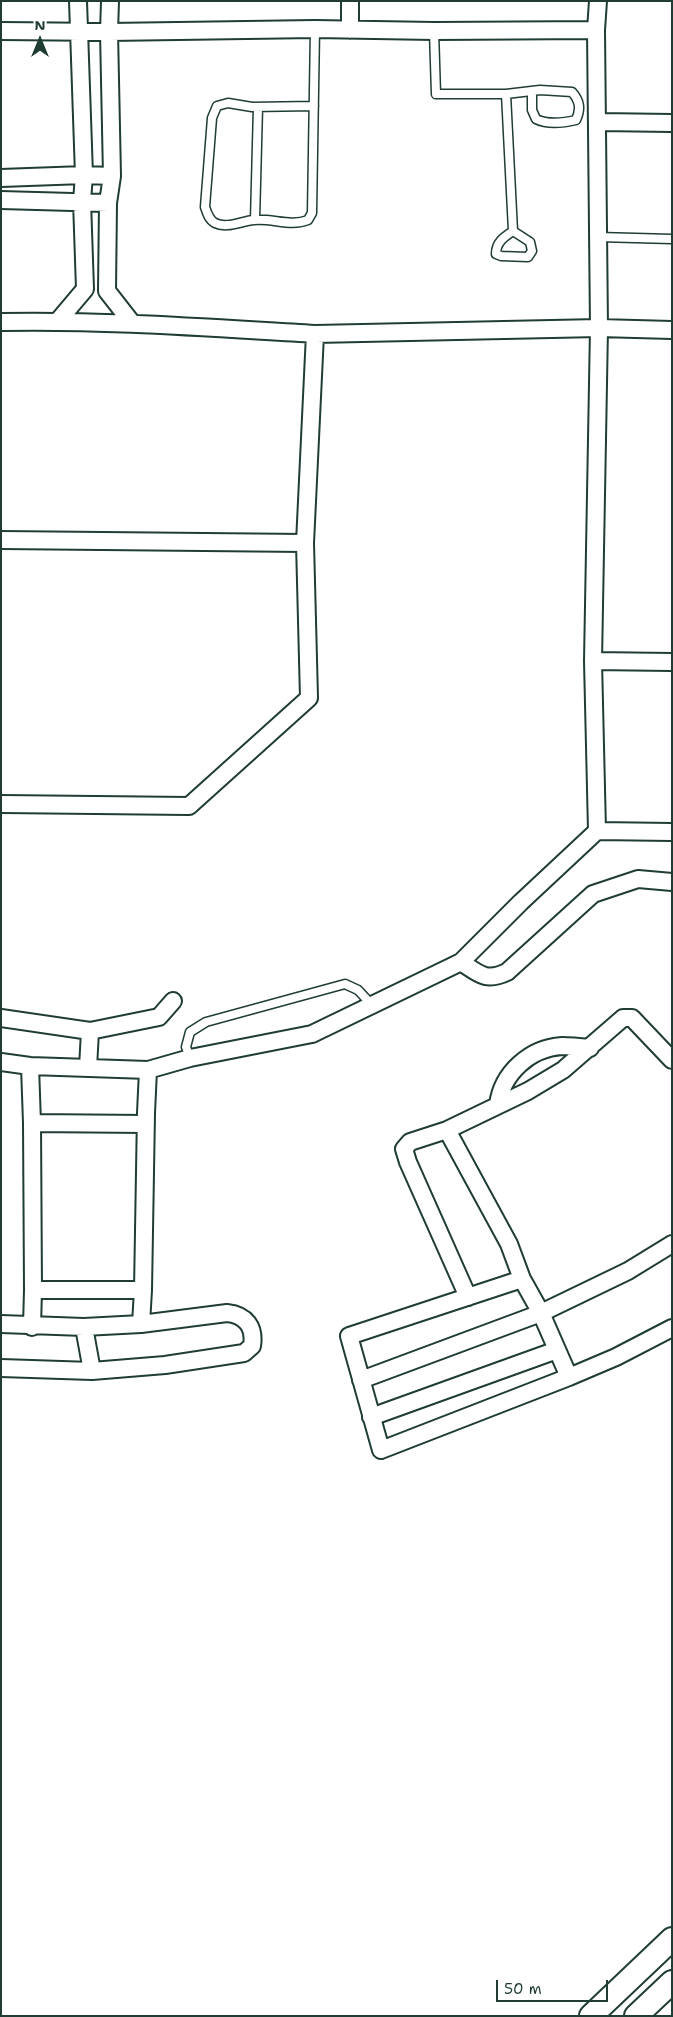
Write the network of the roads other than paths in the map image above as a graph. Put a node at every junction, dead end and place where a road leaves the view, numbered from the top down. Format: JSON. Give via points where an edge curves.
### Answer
{"nodes":[{"id":1,"x":78,"y":1,"type":"edge"},
{"id":2,"x":110,"y":1,"type":"edge"},
{"id":3,"x":350,"y":1,"type":"edge"},
{"id":4,"x":598,"y":1,"type":"edge"},
{"id":5,"x":315,"y":29,"type":"junction"},
{"id":6,"x":350,"y":30,"type":"junction"},
{"id":7,"x":596,"y":30,"type":"junction"},
{"id":8,"x":1,"y":31,"type":"edge"},
{"id":9,"x":434,"y":31,"type":"junction"},
{"id":10,"x":78,"y":32,"type":"junction"},
{"id":11,"x":108,"y":32,"type":"junction"},
{"id":12,"x":532,"y":91,"type":"junction"},
{"id":13,"x":506,"y":94,"type":"junction"},
{"id":14,"x":314,"y":106,"type":"junction"},
{"id":15,"x":258,"y":107,"type":"junction"},
{"id":16,"x":598,"y":122,"type":"junction"},
{"id":17,"x":672,"y":123,"type":"edge"},
{"id":18,"x":84,"y":175,"type":"junction"},
{"id":19,"x":112,"y":176,"type":"junction"},
{"id":20,"x":1,"y":178,"type":"edge"},
{"id":21,"x":1,"y":200,"type":"edge"},
{"id":22,"x":82,"y":201,"type":"junction"},
{"id":23,"x":108,"y":203,"type":"junction"},
{"id":24,"x":255,"y":220,"type":"junction"},
{"id":25,"x":513,"y":231,"type":"junction"},
{"id":26,"x":598,"y":237,"type":"junction"},
{"id":27,"x":672,"y":238,"type":"edge"},
{"id":28,"x":85,"y":289,"type":"junction"},
{"id":29,"x":107,"y":290,"type":"junction"},
{"id":30,"x":58,"y":321,"type":"junction"},
{"id":31,"x":1,"y":322,"type":"edge"},
{"id":32,"x":132,"y":323,"type":"junction"},
{"id":33,"x":599,"y":328,"type":"junction"},
{"id":34,"x":672,"y":330,"type":"edge"},
{"id":35,"x":315,"y":334,"type":"junction"},
{"id":36,"x":1,"y":540,"type":"edge"},
{"id":37,"x":305,"y":543,"type":"junction"},
{"id":38,"x":593,"y":661,"type":"junction"},
{"id":39,"x":672,"y":662,"type":"edge"},
{"id":40,"x":1,"y":804,"type":"edge"},
{"id":41,"x":597,"y":831,"type":"junction"},
{"id":42,"x":672,"y":832,"type":"edge"},
{"id":43,"x":672,"y":882,"type":"edge"},
{"id":44,"x":461,"y":962,"type":"junction"},
{"id":45,"x":173,"y":1001,"type":"dead end"},
{"id":46,"x":372,"y":1005,"type":"junction"},
{"id":47,"x":1,"y":1018,"type":"edge"},
{"id":48,"x":90,"y":1031,"type":"junction"},
{"id":49,"x":590,"y":1048,"type":"junction"},
{"id":50,"x":190,"y":1058,"type":"junction"},
{"id":51,"x":672,"y":1060,"type":"edge"},
{"id":52,"x":1,"y":1062,"type":"edge"},
{"id":53,"x":30,"y":1066,"type":"junction"},
{"id":54,"x":88,"y":1068,"type":"junction"},
{"id":55,"x":148,"y":1070,"type":"junction"},
{"id":56,"x":498,"y":1105,"type":"junction"},
{"id":57,"x":32,"y":1123,"type":"junction"},
{"id":58,"x":146,"y":1124,"type":"junction"},
{"id":59,"x":447,"y":1130,"type":"junction"},
{"id":60,"x":672,"y":1244,"type":"edge"},
{"id":61,"x":522,"y":1279,"type":"junction"},
{"id":62,"x":33,"y":1290,"type":"junction"},
{"id":63,"x":143,"y":1290,"type":"junction"},
{"id":64,"x":468,"y":1296,"type":"junction"},
{"id":65,"x":541,"y":1313,"type":"junction"},
{"id":66,"x":1,"y":1324,"type":"edge"},
{"id":67,"x":142,"y":1324,"type":"junction"},
{"id":68,"x":32,"y":1327,"type":"junction"},
{"id":69,"x":84,"y":1327,"type":"junction"},
{"id":70,"x":672,"y":1328,"type":"edge"},
{"id":71,"x":557,"y":1350,"type":"junction"},
{"id":72,"x":1,"y":1368,"type":"edge"},
{"id":73,"x":92,"y":1371,"type":"junction"},
{"id":74,"x":569,"y":1377,"type":"junction"},
{"id":75,"x":361,"y":1380,"type":"junction"},
{"id":76,"x":372,"y":1417,"type":"junction"},
{"id":77,"x":672,"y":1939,"type":"edge"},
{"id":78,"x":672,"y":1982,"type":"edge"},
{"id":79,"x":591,"y":2016,"type":"edge"},
{"id":80,"x":636,"y":2016,"type":"edge"}],
"edges":[{"from":1,"to":10,"type":"street"},
{"from":2,"to":11,"type":"street"},
{"from":3,"to":6,"type":"street"},
{"from":4,"to":7,"type":"street"},
{"from":5,"to":6,"type":"street"},
{"from":5,"to":11,"type":"street"},
{"from":5,"to":14,"type":"lane"},
{"from":6,"to":9,"type":"street"},
{"from":7,"to":9,"type":"street"},
{"from":7,"to":16,"type":"street"},
{"from":8,"to":10,"type":"street"},
{"from":9,"to":13,"type":"lane","via":[[436,94]]},
{"from":10,"to":11,"type":"street"},
{"from":10,"to":18,"type":"street"},
{"from":11,"to":19,"type":"street"},
{"from":12,"to":12,"type":"lane","via":[[572,92],[580,111],[576,120],[543,122],[536,119],[532,110]]},
{"from":12,"to":13,"type":"lane"},
{"from":13,"to":25,"type":"lane"},
{"from":14,"to":15,"type":"lane"},
{"from":14,"to":24,"type":"lane","via":[[312,213],[300,224]]},
{"from":15,"to":24,"type":"lane"},
{"from":15,"to":24,"type":"lane","via":[[228,103],[217,106],[213,113],[205,207],[215,223],[228,226]]},
{"from":16,"to":17,"type":"street"},
{"from":16,"to":26,"type":"street"},
{"from":18,"to":19,"type":"street"},
{"from":18,"to":20,"type":"street"},
{"from":18,"to":22,"type":"street"},
{"from":19,"to":23,"type":"street"},
{"from":21,"to":22,"type":"street"},
{"from":22,"to":23,"type":"street"},
{"from":22,"to":28,"type":"street"},
{"from":23,"to":29,"type":"street"},
{"from":25,"to":25,"type":"lane","via":[[530,242],[532,251],[528,256],[496,254],[502,238]]},
{"from":26,"to":27,"type":"lane"},
{"from":26,"to":33,"type":"street"},
{"from":28,"to":29,"type":"street"},
{"from":28,"to":30,"type":"street"},
{"from":29,"to":32,"type":"street"},
{"from":30,"to":31,"type":"street"},
{"from":30,"to":32,"type":"street"},
{"from":32,"to":35,"type":"street"},
{"from":33,"to":34,"type":"street"},
{"from":33,"to":35,"type":"street"},
{"from":33,"to":38,"type":"street"},
{"from":35,"to":37,"type":"street"},
{"from":36,"to":37,"type":"street"},
{"from":37,"to":40,"type":"street","via":[[309,698],[189,806]]},
{"from":38,"to":39,"type":"street"},
{"from":38,"to":41,"type":"street"},
{"from":41,"to":42,"type":"street"},
{"from":41,"to":44,"type":"street"},
{"from":43,"to":44,"type":"street","via":[[638,878],[593,894],[507,972],[496,977],[483,977]]},
{"from":44,"to":46,"type":"street"},
{"from":45,"to":48,"type":"street","via":[[159,1017]]},
{"from":46,"to":50,"type":"street","via":[[312,1034]]},
{"from":46,"to":50,"type":"lane","via":[[358,990],[345,984],[206,1022],[190,1032],[186,1047]]},
{"from":47,"to":48,"type":"street"},
{"from":48,"to":54,"type":"street"},
{"from":49,"to":51,"type":"street","via":[[623,1018],[632,1018]]},
{"from":49,"to":56,"type":"street","via":[[563,1070]]},
{"from":49,"to":56,"type":"street","via":[[562,1046],[541,1050],[516,1066],[504,1084]]},
{"from":50,"to":55,"type":"street"},
{"from":52,"to":53,"type":"street"},
{"from":53,"to":54,"type":"street"},
{"from":53,"to":57,"type":"street"},
{"from":54,"to":55,"type":"street"},
{"from":55,"to":58,"type":"street"},
{"from":56,"to":59,"type":"street"},
{"from":57,"to":58,"type":"street"},
{"from":57,"to":62,"type":"street"},
{"from":58,"to":63,"type":"street"},
{"from":59,"to":61,"type":"street","via":[[510,1244]]},
{"from":59,"to":64,"type":"street","via":[[410,1142],[404,1149]]},
{"from":60,"to":65,"type":"street","via":[[628,1271]]},
{"from":61,"to":64,"type":"street"},
{"from":61,"to":65,"type":"street"},
{"from":62,"to":63,"type":"street"},
{"from":62,"to":68,"type":"street"},
{"from":63,"to":67,"type":"street"},
{"from":64,"to":75,"type":"street","via":[[348,1336]]},
{"from":65,"to":71,"type":"street"},
{"from":65,"to":75,"type":"street"},
{"from":66,"to":68,"type":"street"},
{"from":67,"to":69,"type":"street"},
{"from":67,"to":73,"type":"street","via":[[239,1314],[247,1321],[253,1338],[252,1346],[244,1353]]},
{"from":68,"to":69,"type":"street"},
{"from":69,"to":73,"type":"street"},
{"from":70,"to":74,"type":"street"},
{"from":71,"to":74,"type":"street"},
{"from":71,"to":76,"type":"street"},
{"from":72,"to":73,"type":"street"},
{"from":74,"to":76,"type":"street","via":[[381,1450]]},
{"from":75,"to":76,"type":"street"},
{"from":77,"to":79,"type":"main road"},
{"from":78,"to":80,"type":"main road"}]}
